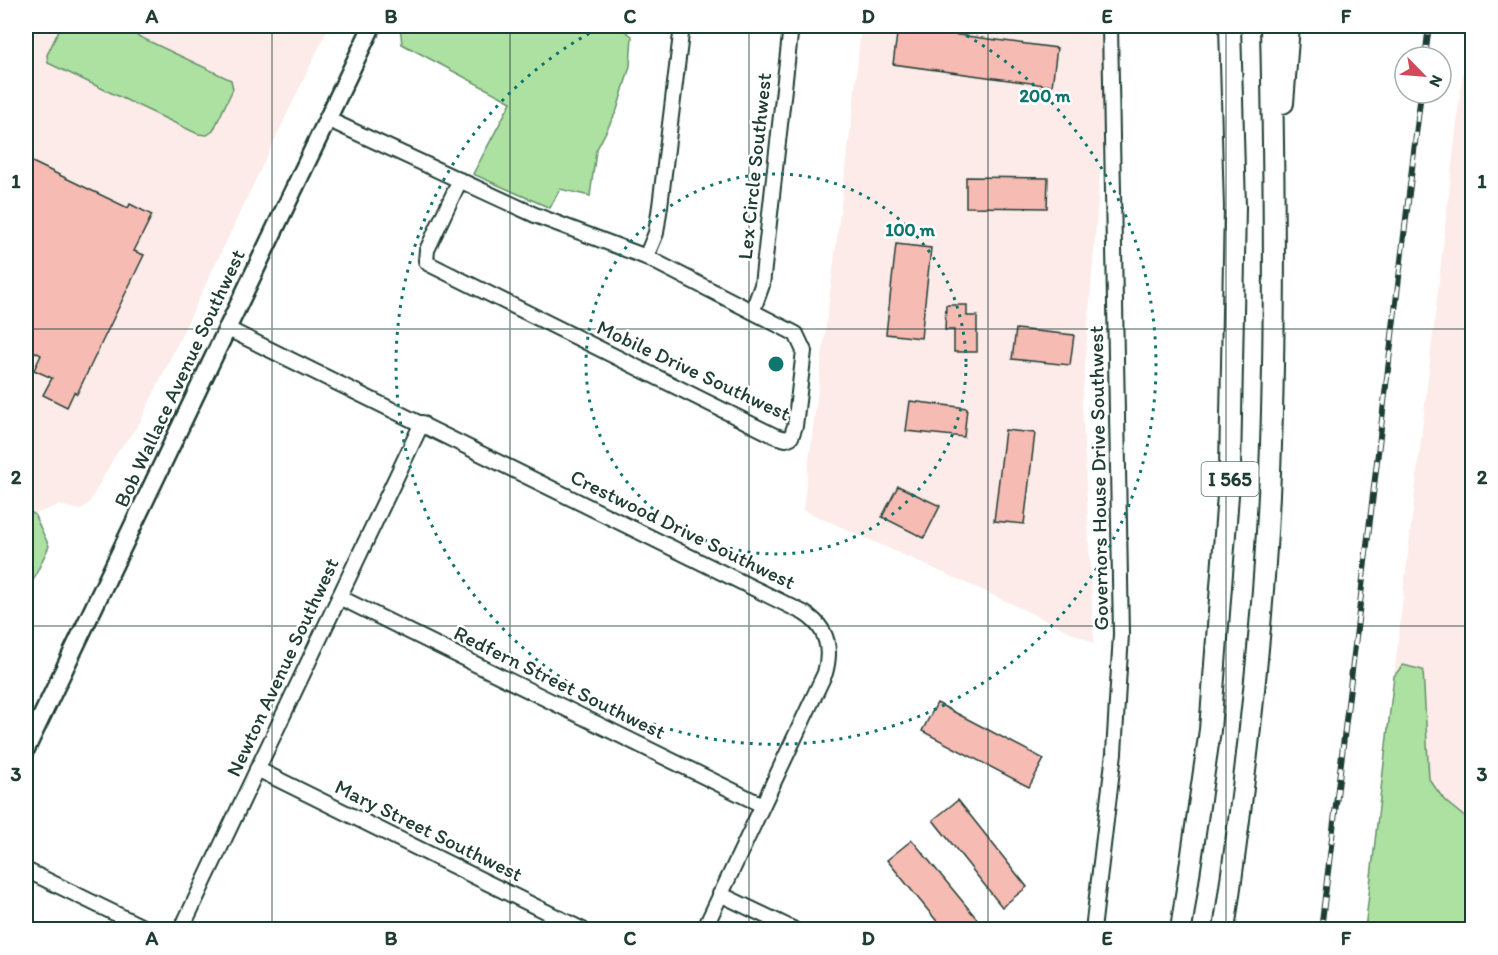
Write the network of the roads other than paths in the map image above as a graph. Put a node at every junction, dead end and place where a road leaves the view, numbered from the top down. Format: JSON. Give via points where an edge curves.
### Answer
{"nodes":[{"id":1,"x":372,"y":26,"type":"edge"},
{"id":2,"x":682,"y":26,"type":"edge"},
{"id":3,"x":791,"y":26,"type":"edge"},
{"id":4,"x":1110,"y":26,"type":"edge"},
{"id":5,"x":1218,"y":26,"type":"edge"},
{"id":6,"x":1230,"y":26,"type":"edge"},
{"id":7,"x":1271,"y":26,"type":"edge"},
{"id":8,"x":1289,"y":26,"type":"edge"},
{"id":9,"x":1232,"y":115,"type":"junction"},
{"id":10,"x":327,"y":118,"type":"junction"},
{"id":11,"x":460,"y":180,"type":"junction"},
{"id":12,"x":1274,"y":183,"type":"junction"},
{"id":13,"x":646,"y":257,"type":"junction"},
{"id":14,"x":753,"y":310,"type":"junction"},
{"id":15,"x":226,"y":328,"type":"junction"},
{"id":16,"x":422,"y":423,"type":"junction"},
{"id":17,"x":339,"y":597,"type":"junction"},
{"id":18,"x":26,"y":749,"type":"edge"},
{"id":19,"x":257,"y":769,"type":"junction"},
{"id":20,"x":762,"y":805,"type":"junction"},
{"id":21,"x":26,"y":870,"type":"edge"},
{"id":22,"x":720,"y":894,"type":"junction"},
{"id":23,"x":793,"y":929,"type":"edge"},
{"id":24,"x":149,"y":930,"type":"edge"},
{"id":25,"x":180,"y":930,"type":"edge"},
{"id":26,"x":582,"y":930,"type":"edge"},
{"id":27,"x":704,"y":930,"type":"edge"},
{"id":28,"x":1093,"y":930,"type":"edge"},
{"id":29,"x":1181,"y":930,"type":"edge"},
{"id":30,"x":1224,"y":930,"type":"edge"}],
"edges":[{"from":1,"to":10,"type":"main road","name":"Bob Wallace Avenue Southwest"},
{"from":2,"to":13,"type":"street","via":[[656,233]]},
{"from":3,"to":14,"type":"street","name":"Lex Circle Southwest","via":[[762,285]]},
{"from":4,"to":28,"type":"street","name":"Governors House Drive Southwest","via":[[1121,634],[1114,753]]},
{"from":5,"to":9,"type":"highway"},
{"from":6,"to":9,"type":"highway","number":"I 565"},
{"from":7,"to":12,"type":"highway","number":"I 565"},
{"from":8,"to":12,"type":"highway"},
{"from":9,"to":29,"type":"highway","number":"I 565","via":[[1235,207],[1230,469],[1210,730]]},
{"from":10,"to":11,"type":"street","name":"Mobile Drive Southwest"},
{"from":10,"to":15,"type":"main road","name":"Bob Wallace Avenue Southwest"},
{"from":11,"to":13,"type":"street","name":"Mobile Drive Southwest"},
{"from":11,"to":14,"type":"street","name":"Mobile Drive Southwest","via":[[428,250],[429,264],[786,439],[795,426],[803,344],[796,334]]},
{"from":12,"to":30,"type":"highway","number":"I 565","via":[[1273,379],[1263,592],[1246,771]]},
{"from":13,"to":14,"type":"street","name":"Mobile Drive Southwest"},
{"from":15,"to":16,"type":"street","name":"Crestwood Drive Southwest"},
{"from":15,"to":18,"type":"main road","name":"Bob Wallace Avenue Southwest"},
{"from":16,"to":17,"type":"street","name":"Newton Avenue Southwest"},
{"from":16,"to":20,"type":"street","name":"Crestwood Drive Southwest","via":[[804,613],[817,623],[828,645],[825,673]]},
{"from":17,"to":19,"type":"street","name":"Newton Avenue Southwest"},
{"from":17,"to":20,"type":"street","name":"Redfern Street Southwest"},
{"from":19,"to":25,"type":"street","name":"Newton Avenue Southwest"},
{"from":19,"to":26,"type":"street","name":"Mary Street Southwest"},
{"from":20,"to":22,"type":"street","name":"Crestwood Drive Southwest"},
{"from":21,"to":24,"type":"street"},
{"from":22,"to":23,"type":"street"},
{"from":22,"to":27,"type":"street","name":"Crestwood Drive Southwest"}]}
